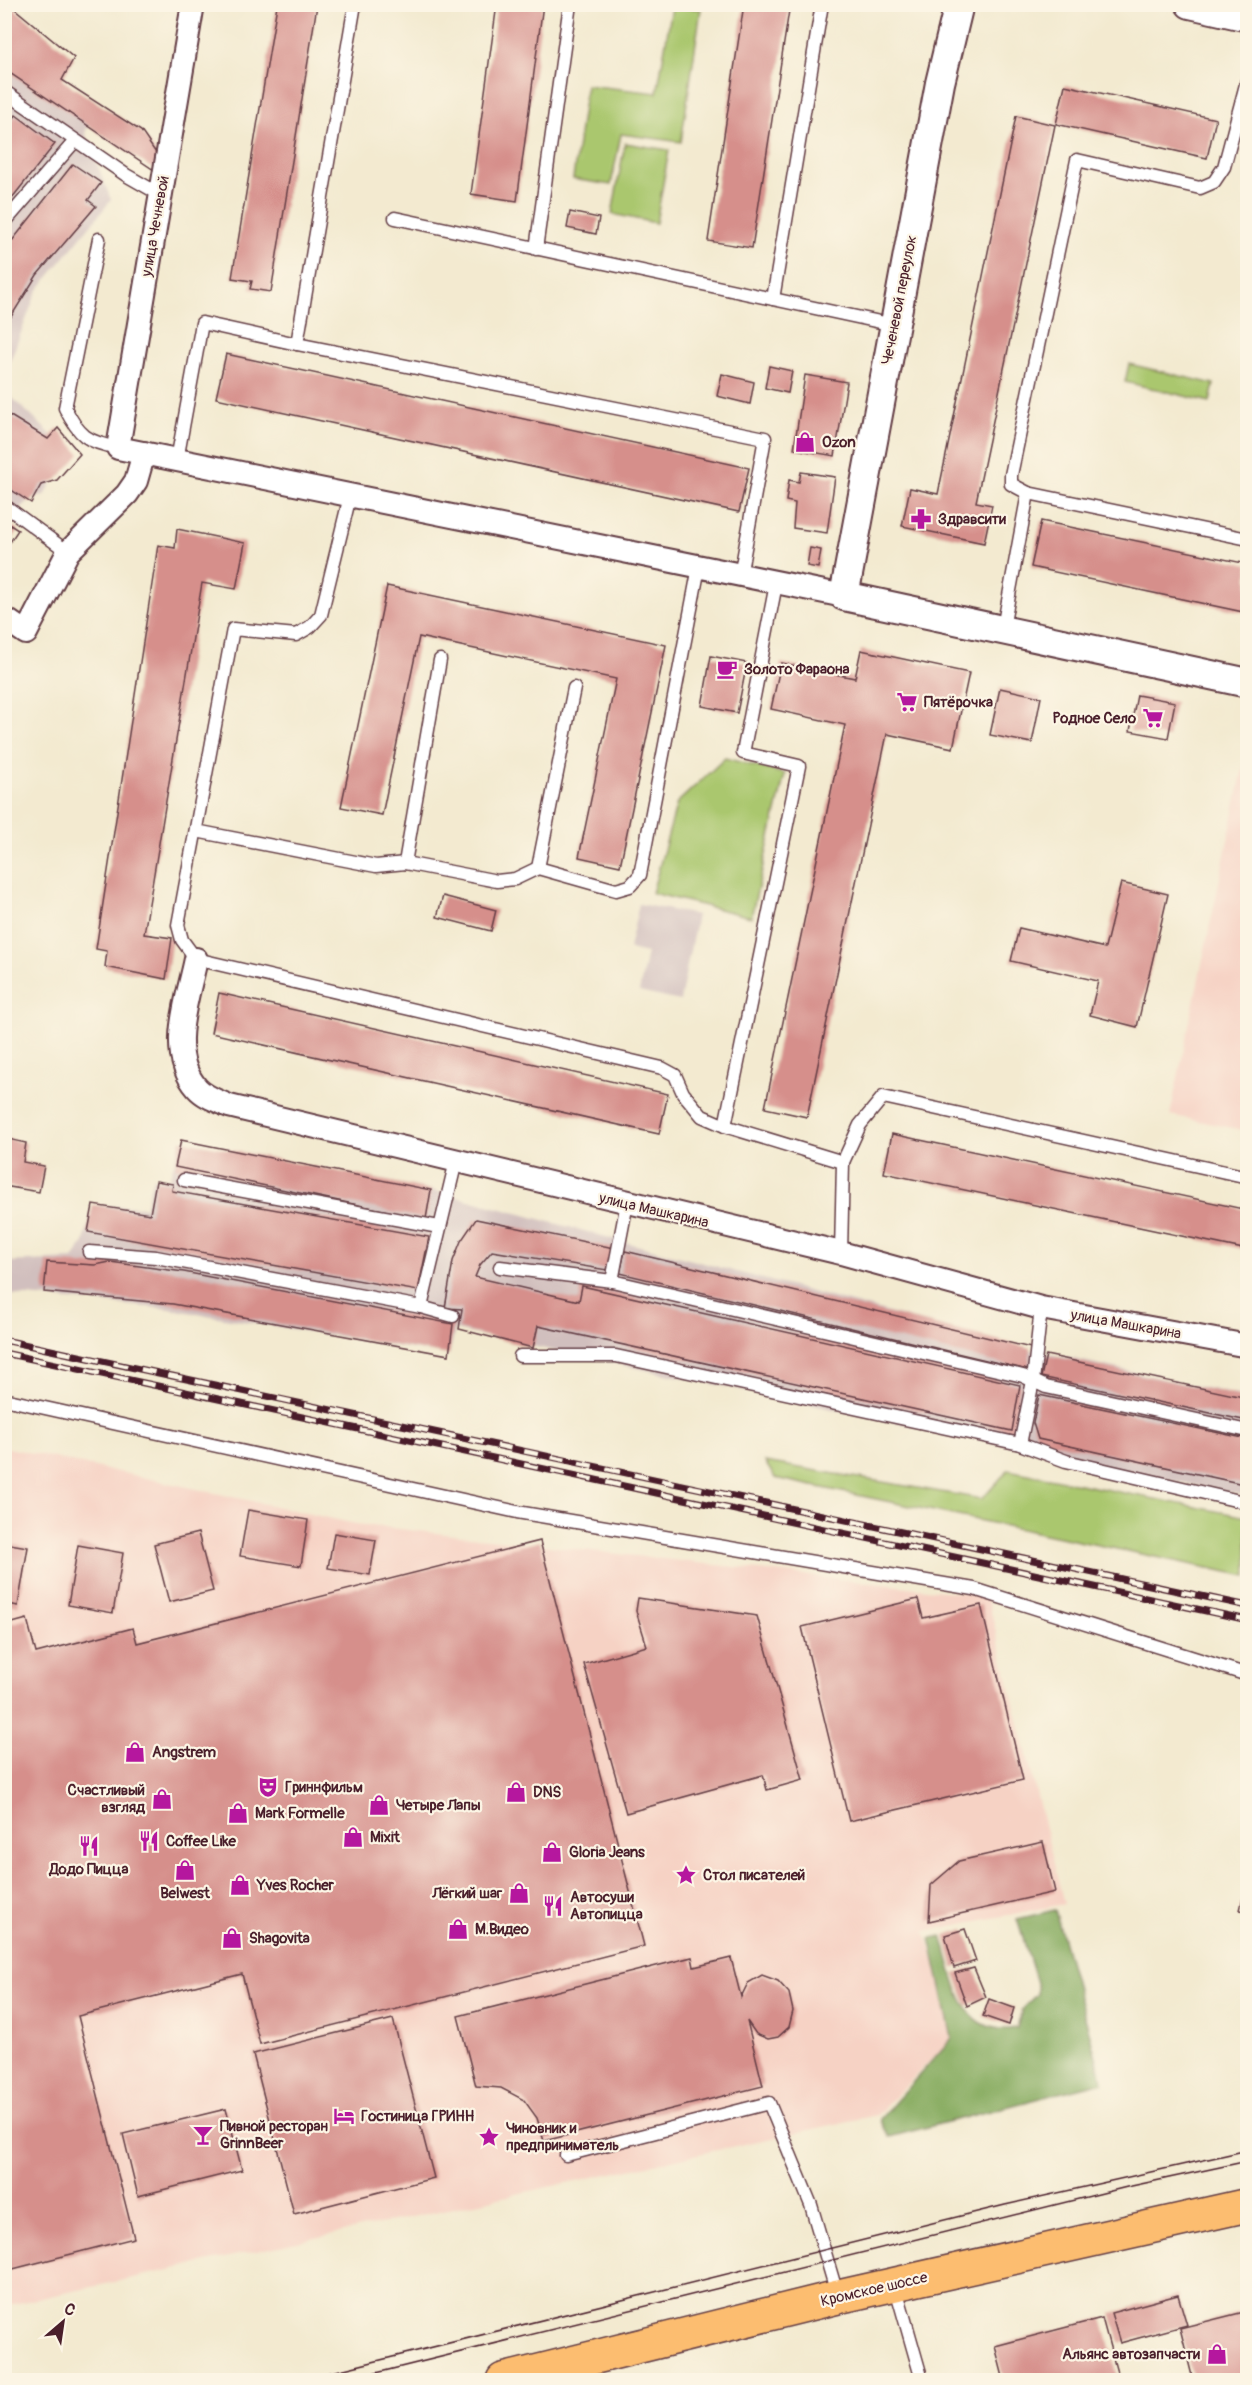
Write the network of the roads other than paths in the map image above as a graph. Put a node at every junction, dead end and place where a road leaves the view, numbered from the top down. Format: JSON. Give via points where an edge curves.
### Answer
{"nodes":[{"id":1,"x":193,"y":4,"type":"edge"},
{"id":2,"x":355,"y":4,"type":"edge"},
{"id":3,"x":570,"y":4,"type":"edge"},
{"id":4,"x":822,"y":4,"type":"edge"},
{"id":5,"x":959,"y":4,"type":"edge"},
{"id":6,"x":1190,"y":4,"type":"edge"},
{"id":7,"x":1248,"y":17,"type":"edge"},
{"id":8,"x":1248,"y":77,"type":"edge"},
{"id":9,"x":5,"y":93,"type":"edge"},
{"id":10,"x":75,"y":141,"type":"junction"},
{"id":11,"x":161,"y":195,"type":"junction"},
{"id":12,"x":395,"y":218,"type":"dead end"},
{"id":13,"x":4,"y":223,"type":"edge"},
{"id":14,"x":99,"y":239,"type":"dead end"},
{"id":15,"x":536,"y":249,"type":"junction"},
{"id":16,"x":773,"y":299,"type":"junction"},
{"id":17,"x":894,"y":325,"type":"junction"},
{"id":18,"x":297,"y":344,"type":"junction"},
{"id":19,"x":118,"y":448,"type":"junction"},
{"id":20,"x":144,"y":453,"type":"junction"},
{"id":21,"x":177,"y":460,"type":"junction"},
{"id":22,"x":1028,"y":493,"type":"junction"},
{"id":23,"x":350,"y":496,"type":"junction"},
{"id":24,"x":4,"y":505,"type":"edge"},
{"id":25,"x":1248,"y":539,"type":"edge"},
{"id":26,"x":68,"y":552,"type":"junction"},
{"id":27,"x":699,"y":567,"type":"junction"},
{"id":28,"x":740,"y":576,"type":"junction"},
{"id":29,"x":776,"y":584,"type":"junction"},
{"id":30,"x":844,"y":596,"type":"junction"},
{"id":31,"x":4,"y":618,"type":"edge"},
{"id":32,"x":1003,"y":628,"type":"junction"},
{"id":33,"x":440,"y":660,"type":"dead end"},
{"id":34,"x":1248,"y":683,"type":"edge"},
{"id":35,"x":574,"y":688,"type":"dead end"},
{"id":36,"x":196,"y":831,"type":"junction"},
{"id":37,"x":405,"y":862,"type":"junction"},
{"id":38,"x":538,"y":868,"type":"junction"},
{"id":39,"x":196,"y":959,"type":"junction"},
{"id":40,"x":725,"y":1126,"type":"junction"},
{"id":41,"x":456,"y":1161,"type":"junction"},
{"id":42,"x":843,"y":1162,"type":"junction"},
{"id":43,"x":1248,"y":1177,"type":"edge"},
{"id":44,"x":184,"y":1180,"type":"dead end"},
{"id":45,"x":627,"y":1203,"type":"junction"},
{"id":46,"x":439,"y":1227,"type":"junction"},
{"id":47,"x":89,"y":1252,"type":"dead end"},
{"id":48,"x":841,"y":1253,"type":"junction"},
{"id":49,"x":501,"y":1267,"type":"dead end"},
{"id":50,"x":612,"y":1281,"type":"junction"},
{"id":51,"x":421,"y":1307,"type":"junction"},
{"id":52,"x":1041,"y":1308,"type":"junction"},
{"id":53,"x":453,"y":1316,"type":"dead end"},
{"id":54,"x":1248,"y":1346,"type":"edge"},
{"id":55,"x":520,"y":1356,"type":"dead end"},
{"id":56,"x":1033,"y":1381,"type":"junction"},
{"id":57,"x":4,"y":1399,"type":"edge"},
{"id":58,"x":1248,"y":1431,"type":"edge"},
{"id":59,"x":1020,"y":1444,"type":"junction"},
{"id":60,"x":1248,"y":1503,"type":"edge"},
{"id":61,"x":1248,"y":1674,"type":"edge"},
{"id":62,"x":566,"y":2156,"type":"dead end"},
{"id":63,"x":1248,"y":2205,"type":"edge"},
{"id":64,"x":895,"y":2284,"type":"junction"},
{"id":65,"x":838,"y":2297,"type":"junction"},
{"id":66,"x":503,"y":2380,"type":"edge"},
{"id":67,"x":922,"y":2380,"type":"edge"}],
"edges":[{"from":1,"to":11,"type":"street","name":"улица Чечневой"},
{"from":2,"to":18,"type":"lane"},
{"from":3,"to":15,"type":"lane"},
{"from":4,"to":16,"type":"lane"},
{"from":5,"to":17,"type":"street","name":"Чеченевой переулок"},
{"from":6,"to":7,"type":"street"},
{"from":8,"to":22,"type":"lane","via":[[1224,167],[1214,182],[1200,188],[1077,160],[1011,475],[1011,483]]},
{"from":9,"to":10,"type":"lane"},
{"from":10,"to":11,"type":"lane"},
{"from":10,"to":13,"type":"lane"},
{"from":11,"to":19,"type":"street","name":"улица Чечневой"},
{"from":12,"to":15,"type":"lane"},
{"from":14,"to":19,"type":"lane","via":[[65,408],[74,427],[92,443]]},
{"from":15,"to":16,"type":"lane"},
{"from":16,"to":17,"type":"lane"},
{"from":17,"to":30,"type":"street","name":"Чеченевой переулок"},
{"from":18,"to":21,"type":"lane","via":[[202,323]]},
{"from":18,"to":28,"type":"lane","via":[[765,438]]},
{"from":19,"to":20,"type":"street"},
{"from":20,"to":21,"type":"street"},
{"from":20,"to":26,"type":"street","via":[[136,481],[127,494]]},
{"from":21,"to":23,"type":"street"},
{"from":22,"to":25,"type":"lane"},
{"from":22,"to":32,"type":"lane"},
{"from":23,"to":27,"type":"street"},
{"from":23,"to":36,"type":"lane","via":[[321,615],[296,635],[233,629]]},
{"from":24,"to":26,"type":"lane"},
{"from":26,"to":31,"type":"street","via":[[26,633]]},
{"from":27,"to":28,"type":"street"},
{"from":27,"to":38,"type":"lane","via":[[640,875],[630,886],[616,890]]},
{"from":28,"to":29,"type":"street"},
{"from":29,"to":30,"type":"street"},
{"from":29,"to":40,"type":"lane","via":[[744,753],[799,766]]},
{"from":30,"to":32,"type":"street"},
{"from":32,"to":34,"type":"street"},
{"from":33,"to":37,"type":"lane"},
{"from":35,"to":38,"type":"lane"},
{"from":36,"to":37,"type":"lane","via":[[376,866]]},
{"from":36,"to":39,"type":"lane","via":[[178,925],[182,940]]},
{"from":37,"to":38,"type":"lane","via":[[497,881],[515,879]]},
{"from":39,"to":40,"type":"lane","via":[[662,1068],[675,1075],[683,1093],[702,1116]]},
{"from":39,"to":41,"type":"street","name":"улица Машкарина","via":[[181,1046],[183,1064],[198,1089],[229,1106]]},
{"from":40,"to":42,"type":"lane"},
{"from":41,"to":45,"type":"street","name":"улица Машкарина"},
{"from":41,"to":46,"type":"lane"},
{"from":42,"to":43,"type":"lane","via":[[860,1125],[883,1097]]},
{"from":42,"to":48,"type":"lane"},
{"from":44,"to":46,"type":"lane"},
{"from":45,"to":48,"type":"street","name":"улица Машкарина"},
{"from":45,"to":50,"type":"lane"},
{"from":46,"to":51,"type":"lane"},
{"from":47,"to":51,"type":"lane","via":[[156,1257]]},
{"from":48,"to":52,"type":"street","name":"улица Машкарина"},
{"from":49,"to":50,"type":"lane"},
{"from":50,"to":56,"type":"lane"},
{"from":51,"to":53,"type":"lane"},
{"from":52,"to":54,"type":"street","name":"улица Машкарина"},
{"from":52,"to":56,"type":"lane"},
{"from":55,"to":59,"type":"lane","via":[[616,1356]]},
{"from":56,"to":58,"type":"lane"},
{"from":56,"to":59,"type":"lane"},
{"from":57,"to":61,"type":"lane","via":[[518,1512],[974,1589]]},
{"from":59,"to":60,"type":"lane","via":[[1066,1461]]},
{"from":62,"to":65,"type":"lane","via":[[769,2103],[811,2205]]},
{"from":63,"to":64,"type":"main road","name":"Кромское шоссе"},
{"from":64,"to":65,"type":"main road","name":"Кромское шоссе"},
{"from":64,"to":67,"type":"lane"},
{"from":65,"to":66,"type":"main road","name":"Кромское шоссе"}]}
